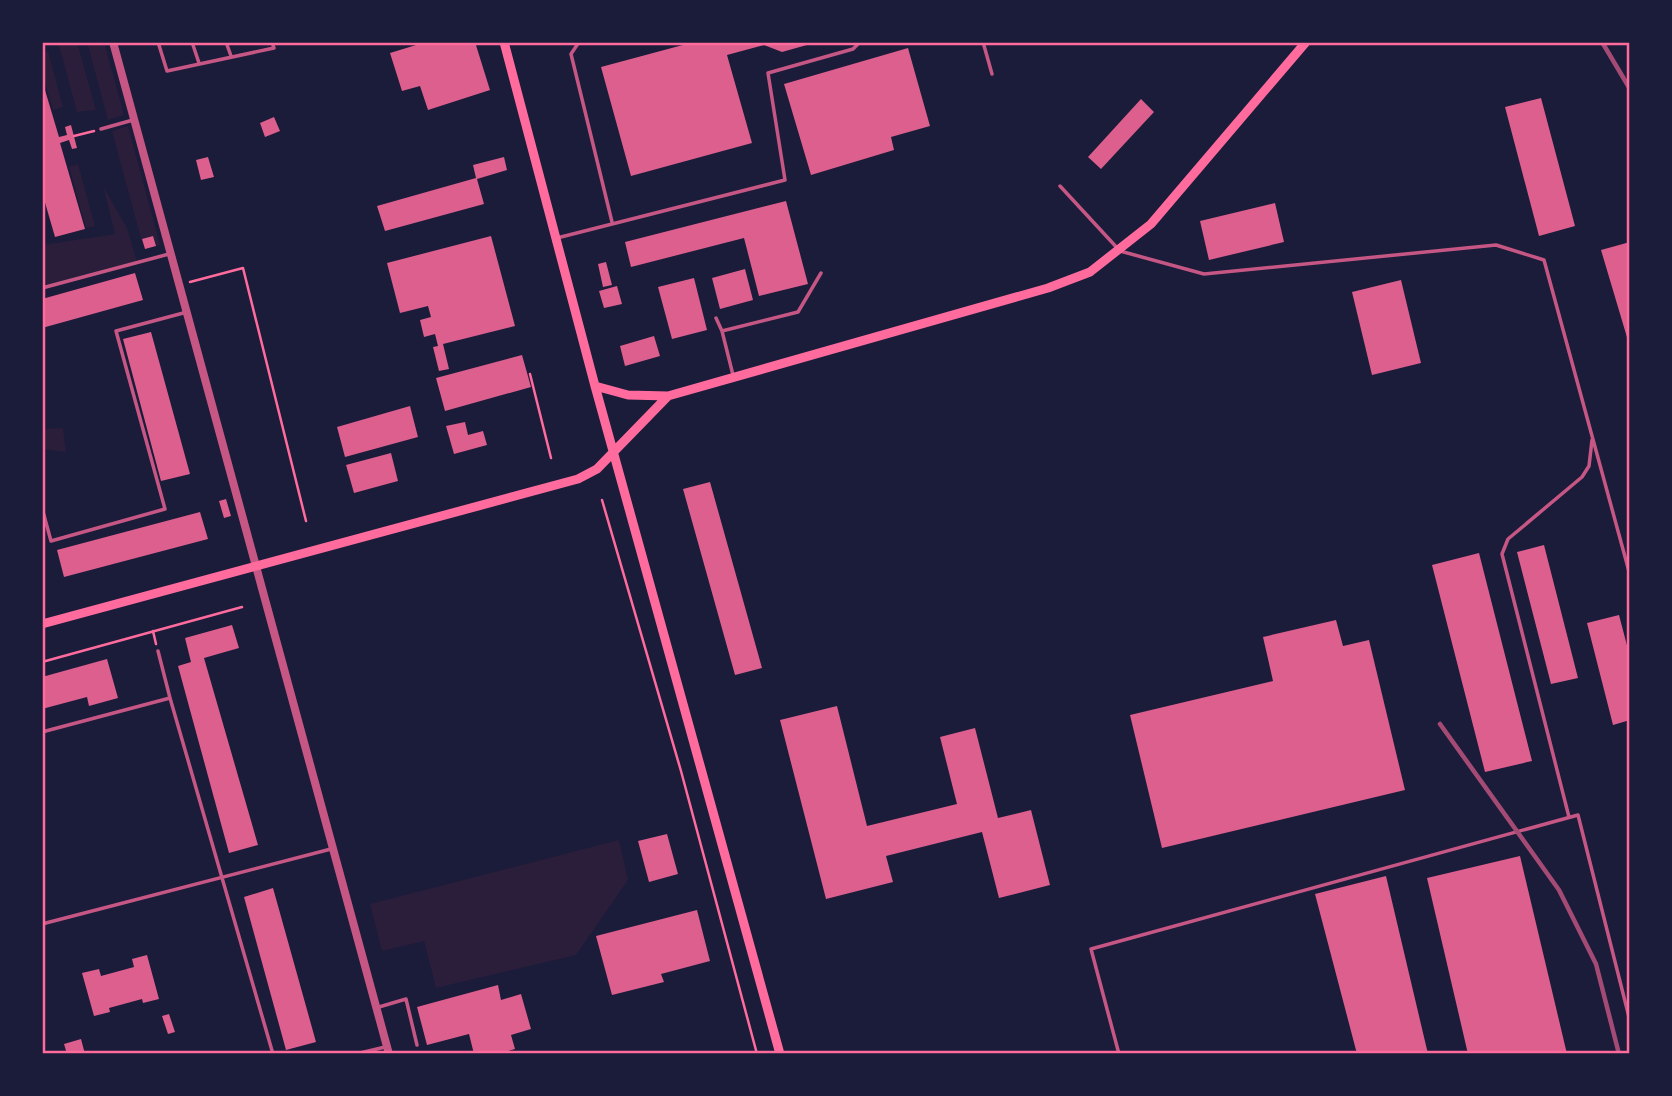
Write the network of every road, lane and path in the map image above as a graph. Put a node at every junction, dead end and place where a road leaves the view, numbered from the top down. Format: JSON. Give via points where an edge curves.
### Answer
{"nodes":[{"id":1,"x":113,"y":42,"type":"edge"},
{"id":2,"x":158,"y":42,"type":"edge"},
{"id":3,"x":192,"y":42,"type":"edge"},
{"id":4,"x":226,"y":42,"type":"edge"},
{"id":5,"x":272,"y":42,"type":"edge"},
{"id":6,"x":504,"y":42,"type":"edge"},
{"id":7,"x":579,"y":42,"type":"edge"},
{"id":8,"x":860,"y":42,"type":"edge"},
{"id":9,"x":983,"y":42,"type":"edge"},
{"id":10,"x":1306,"y":42,"type":"edge"},
{"id":11,"x":231,"y":57,"type":"junction"},
{"id":12,"x":199,"y":63,"type":"junction"},
{"id":13,"x":992,"y":74,"type":"dead end"},
{"id":14,"x":135,"y":120,"type":"junction"},
{"id":15,"x":101,"y":129,"type":"joint"},
{"id":16,"x":74,"y":136,"type":"dead end"},
{"id":17,"x":1060,"y":186,"type":"dead end"},
{"id":18,"x":612,"y":222,"type":"junction"},
{"id":19,"x":557,"y":239,"type":"junction"},
{"id":20,"x":1120,"y":251,"type":"junction"},
{"id":21,"x":170,"y":253,"type":"junction"},
{"id":22,"x":821,"y":273,"type":"dead end"},
{"id":23,"x":180,"y":284,"type":"junction"},
{"id":24,"x":42,"y":288,"type":"edge"},
{"id":25,"x":189,"y":311,"type":"junction"},
{"id":26,"x":716,"y":318,"type":"dead end"},
{"id":27,"x":722,"y":331,"type":"junction"},
{"id":28,"x":530,"y":374,"type":"dead end"},
{"id":29,"x":733,"y":377,"type":"junction"},
{"id":30,"x":595,"y":386,"type":"junction"},
{"id":31,"x":668,"y":396,"type":"junction"},
{"id":32,"x":1592,"y":438,"type":"junction"},
{"id":33,"x":614,"y":452,"type":"junction"},
{"id":34,"x":551,"y":458,"type":"dead end"},
{"id":35,"x":602,"y":500,"type":"dead end"},
{"id":36,"x":42,"y":508,"type":"edge"},
{"id":37,"x":306,"y":521,"type":"dead end"},
{"id":38,"x":258,"y":567,"type":"junction"},
{"id":39,"x":1630,"y":575,"type":"edge"},
{"id":40,"x":242,"y":607,"type":"dead end"},
{"id":41,"x":42,"y":624,"type":"edge"},
{"id":42,"x":153,"y":631,"type":"junction"},
{"id":43,"x":158,"y":651,"type":"joint"},
{"id":44,"x":42,"y":662,"type":"edge"},
{"id":45,"x":170,"y":698,"type":"junction"},
{"id":46,"x":42,"y":732,"type":"edge"},
{"id":47,"x":1569,"y":817,"type":"junction"},
{"id":48,"x":335,"y":848,"type":"junction"},
{"id":49,"x":223,"y":876,"type":"junction"},
{"id":50,"x":42,"y":924,"type":"edge"},
{"id":51,"x":376,"y":1007,"type":"junction"},
{"id":52,"x":1630,"y":1021,"type":"edge"},
{"id":53,"x":417,"y":1045,"type":"dead end"},
{"id":54,"x":387,"y":1050,"type":"edge"},
{"id":55,"x":273,"y":1054,"type":"edge"},
{"id":56,"x":356,"y":1054,"type":"edge"},
{"id":57,"x":757,"y":1054,"type":"edge"},
{"id":58,"x":780,"y":1054,"type":"edge"},
{"id":59,"x":1119,"y":1054,"type":"edge"}],
"edges":[{"from":1,"to":14,"type":"street"},
{"from":2,"to":12,"type":"lane","via":[[167,71]]},
{"from":3,"to":12,"type":"lane"},
{"from":4,"to":11,"type":"lane"},
{"from":5,"to":11,"type":"lane","via":[[274,48]]},
{"from":6,"to":19,"type":"main road"},
{"from":7,"to":18,"type":"lane","via":[[570,54]]},
{"from":8,"to":18,"type":"lane","via":[[853,49],[768,73],[785,180]]},
{"from":9,"to":13,"type":"lane"},
{"from":10,"to":20,"type":"main road","via":[[1151,224]]},
{"from":11,"to":12,"type":"lane"},
{"from":14,"to":15,"type":"lane"},
{"from":14,"to":21,"type":"street"},
{"from":15,"to":16,"type":"path"},
{"from":17,"to":20,"type":"lane"},
{"from":18,"to":19,"type":"lane"},
{"from":19,"to":30,"type":"main road"},
{"from":20,"to":29,"type":"main road","via":[[1090,272],[1048,288]]},
{"from":20,"to":32,"type":"lane","via":[[1203,274],[1496,245],[1544,260]]},
{"from":21,"to":23,"type":"street"},
{"from":21,"to":24,"type":"lane"},
{"from":22,"to":27,"type":"lane","via":[[798,312]]},
{"from":23,"to":25,"type":"street"},
{"from":23,"to":37,"type":"path","via":[[243,268]]},
{"from":25,"to":36,"type":"lane","via":[[116,331],[165,509],[51,541]]},
{"from":25,"to":38,"type":"street"},
{"from":26,"to":27,"type":"lane"},
{"from":27,"to":29,"type":"lane"},
{"from":28,"to":34,"type":"path"},
{"from":29,"to":31,"type":"main road"},
{"from":30,"to":31,"type":"main road","via":[[628,395]]},
{"from":30,"to":33,"type":"main road"},
{"from":31,"to":33,"type":"main road"},
{"from":32,"to":39,"type":"lane"},
{"from":32,"to":47,"type":"lane","via":[[1589,466],[1582,477],[1507,539],[1502,554]]},
{"from":33,"to":38,"type":"main road","via":[[578,479]]},
{"from":33,"to":58,"type":"main road"},
{"from":35,"to":57,"type":"path"},
{"from":38,"to":41,"type":"main road"},
{"from":38,"to":48,"type":"street"},
{"from":40,"to":42,"type":"path"},
{"from":42,"to":43,"type":"path"},
{"from":42,"to":44,"type":"path"},
{"from":43,"to":45,"type":"lane"},
{"from":45,"to":46,"type":"lane"},
{"from":45,"to":49,"type":"lane"},
{"from":47,"to":52,"type":"lane","via":[[1578,815]]},
{"from":47,"to":59,"type":"lane","via":[[1091,949]]},
{"from":48,"to":49,"type":"lane"},
{"from":48,"to":51,"type":"street"},
{"from":49,"to":50,"type":"lane"},
{"from":49,"to":55,"type":"lane"},
{"from":51,"to":53,"type":"lane","via":[[406,999]]},
{"from":51,"to":54,"type":"street"},
{"from":54,"to":56,"type":"lane"}]}
